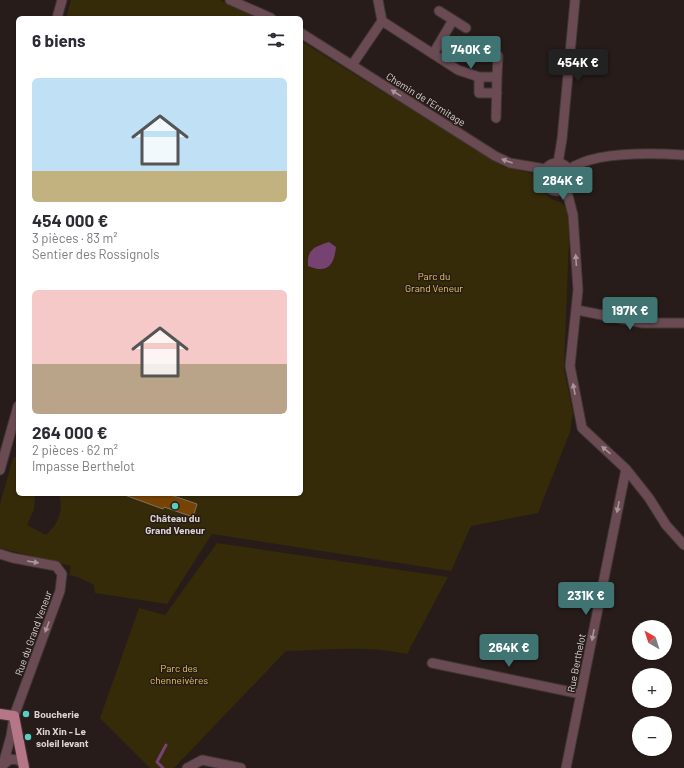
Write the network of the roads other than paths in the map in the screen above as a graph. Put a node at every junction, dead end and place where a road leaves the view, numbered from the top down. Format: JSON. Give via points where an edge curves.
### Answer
{"nodes":[{"id":1,"x":62,"y":0,"type":"edge"},
{"id":2,"x":230,"y":0,"type":"edge"},
{"id":3,"x":378,"y":0,"type":"edge"},
{"id":4,"x":575,"y":0,"type":"edge"},
{"id":5,"x":439,"y":11,"type":"dead end"},
{"id":6,"x":58,"y":16,"type":"edge"},
{"id":7,"x":266,"y":16,"type":"edge"},
{"id":8,"x":453,"y":20,"type":"junction"},
{"id":9,"x":382,"y":21,"type":"junction"},
{"id":10,"x":466,"y":28,"type":"dead end"},
{"id":11,"x":303,"y":34,"type":"edge"},
{"id":12,"x":432,"y":54,"type":"junction"},
{"id":13,"x":498,"y":56,"type":"dead end"},
{"id":14,"x":352,"y":66,"type":"junction"},
{"id":15,"x":497,"y":77,"type":"junction"},
{"id":16,"x":478,"y":78,"type":"junction"},
{"id":17,"x":497,"y":93,"type":"junction"},
{"id":18,"x":496,"y":118,"type":"dead end"},
{"id":19,"x":684,"y":155,"type":"edge"},
{"id":20,"x":558,"y":163,"type":"junction"},
{"id":21,"x":545,"y":169,"type":"junction"},
{"id":22,"x":570,"y":169,"type":"junction"},
{"id":23,"x":566,"y":188,"type":"junction"},
{"id":24,"x":578,"y":310,"type":"junction"},
{"id":25,"x":684,"y":323,"type":"edge"},
{"id":26,"x":16,"y":413,"type":"edge"},
{"id":27,"x":626,"y":469,"type":"junction"},
{"id":28,"x":0,"y":470,"type":"edge"},
{"id":29,"x":684,"y":545,"type":"edge"},
{"id":30,"x":0,"y":554,"type":"edge"},
{"id":31,"x":432,"y":663,"type":"dead end"},
{"id":32,"x":581,"y":694,"type":"junction"},
{"id":33,"x":0,"y":714,"type":"edge"},
{"id":34,"x":14,"y":716,"type":"junction"},
{"id":35,"x":24,"y":766,"type":"edge"},
{"id":36,"x":3,"y":767,"type":"edge"},
{"id":37,"x":187,"y":768,"type":"edge"},
{"id":38,"x":241,"y":768,"type":"edge"},
{"id":39,"x":566,"y":768,"type":"edge"}],
"edges":[{"from":1,"to":6,"type":"street"},
{"from":2,"to":7,"type":"street"},
{"from":3,"to":9,"type":"street"},
{"from":4,"to":20,"type":"street"},
{"from":5,"to":8,"type":"street"},
{"from":8,"to":10,"type":"street"},
{"from":8,"to":12,"type":"street"},
{"from":9,"to":12,"type":"street"},
{"from":9,"to":14,"type":"street"},
{"from":11,"to":14,"type":"street","name":"Chemin de l'Ermitage"},
{"from":12,"to":16,"type":"street","via":[[458,70]]},
{"from":13,"to":15,"type":"street"},
{"from":21,"to":14,"type":"street","name":"Chemin de l'Ermitage","one_way":true,"via":[[510,163],[495,156]]},
{"from":15,"to":16,"type":"street"},
{"from":15,"to":17,"type":"street"},
{"from":16,"to":17,"type":"street","via":[[479,93]]},
{"from":17,"to":18,"type":"street"},
{"from":19,"to":22,"type":"street","via":[[652,153],[607,157],[587,161]]},
{"from":20,"to":21,"type":"street","via":[[548,165]]},
{"from":20,"to":22,"type":"street"},
{"from":21,"to":23,"type":"street","via":[[542,176],[546,186],[555,191]]},
{"from":22,"to":23,"type":"street","via":[[571,178]]},
{"from":24,"to":23,"type":"street","one_way":true,"via":[[573,215]]},
{"from":24,"to":25,"type":"street","via":[[643,323]]},
{"from":27,"to":24,"type":"street","one_way":true,"via":[[582,428],[570,366]]},
{"from":26,"to":28,"type":"street"},
{"from":27,"to":29,"type":"street","via":[[666,525]]},
{"from":27,"to":32,"type":"street","name":"Rue Berthelot","one_way":true},
{"from":30,"to":34,"type":"street","name":"Rue du Grand Veneur","one_way":true,"via":[[56,566],[62,574],[60,591]]},
{"from":31,"to":32,"type":"street"},
{"from":32,"to":39,"type":"street","name":"Rue Berthelot"},
{"from":33,"to":34,"type":"main road"},
{"from":34,"to":35,"type":"main road"},
{"from":34,"to":36,"type":"street","name":"Rue du Grand Veneur"},
{"from":35,"to":36,"type":"street","via":[[18,760],[10,759]]},
{"from":37,"to":38,"type":"street","via":[[202,760]]}]}
